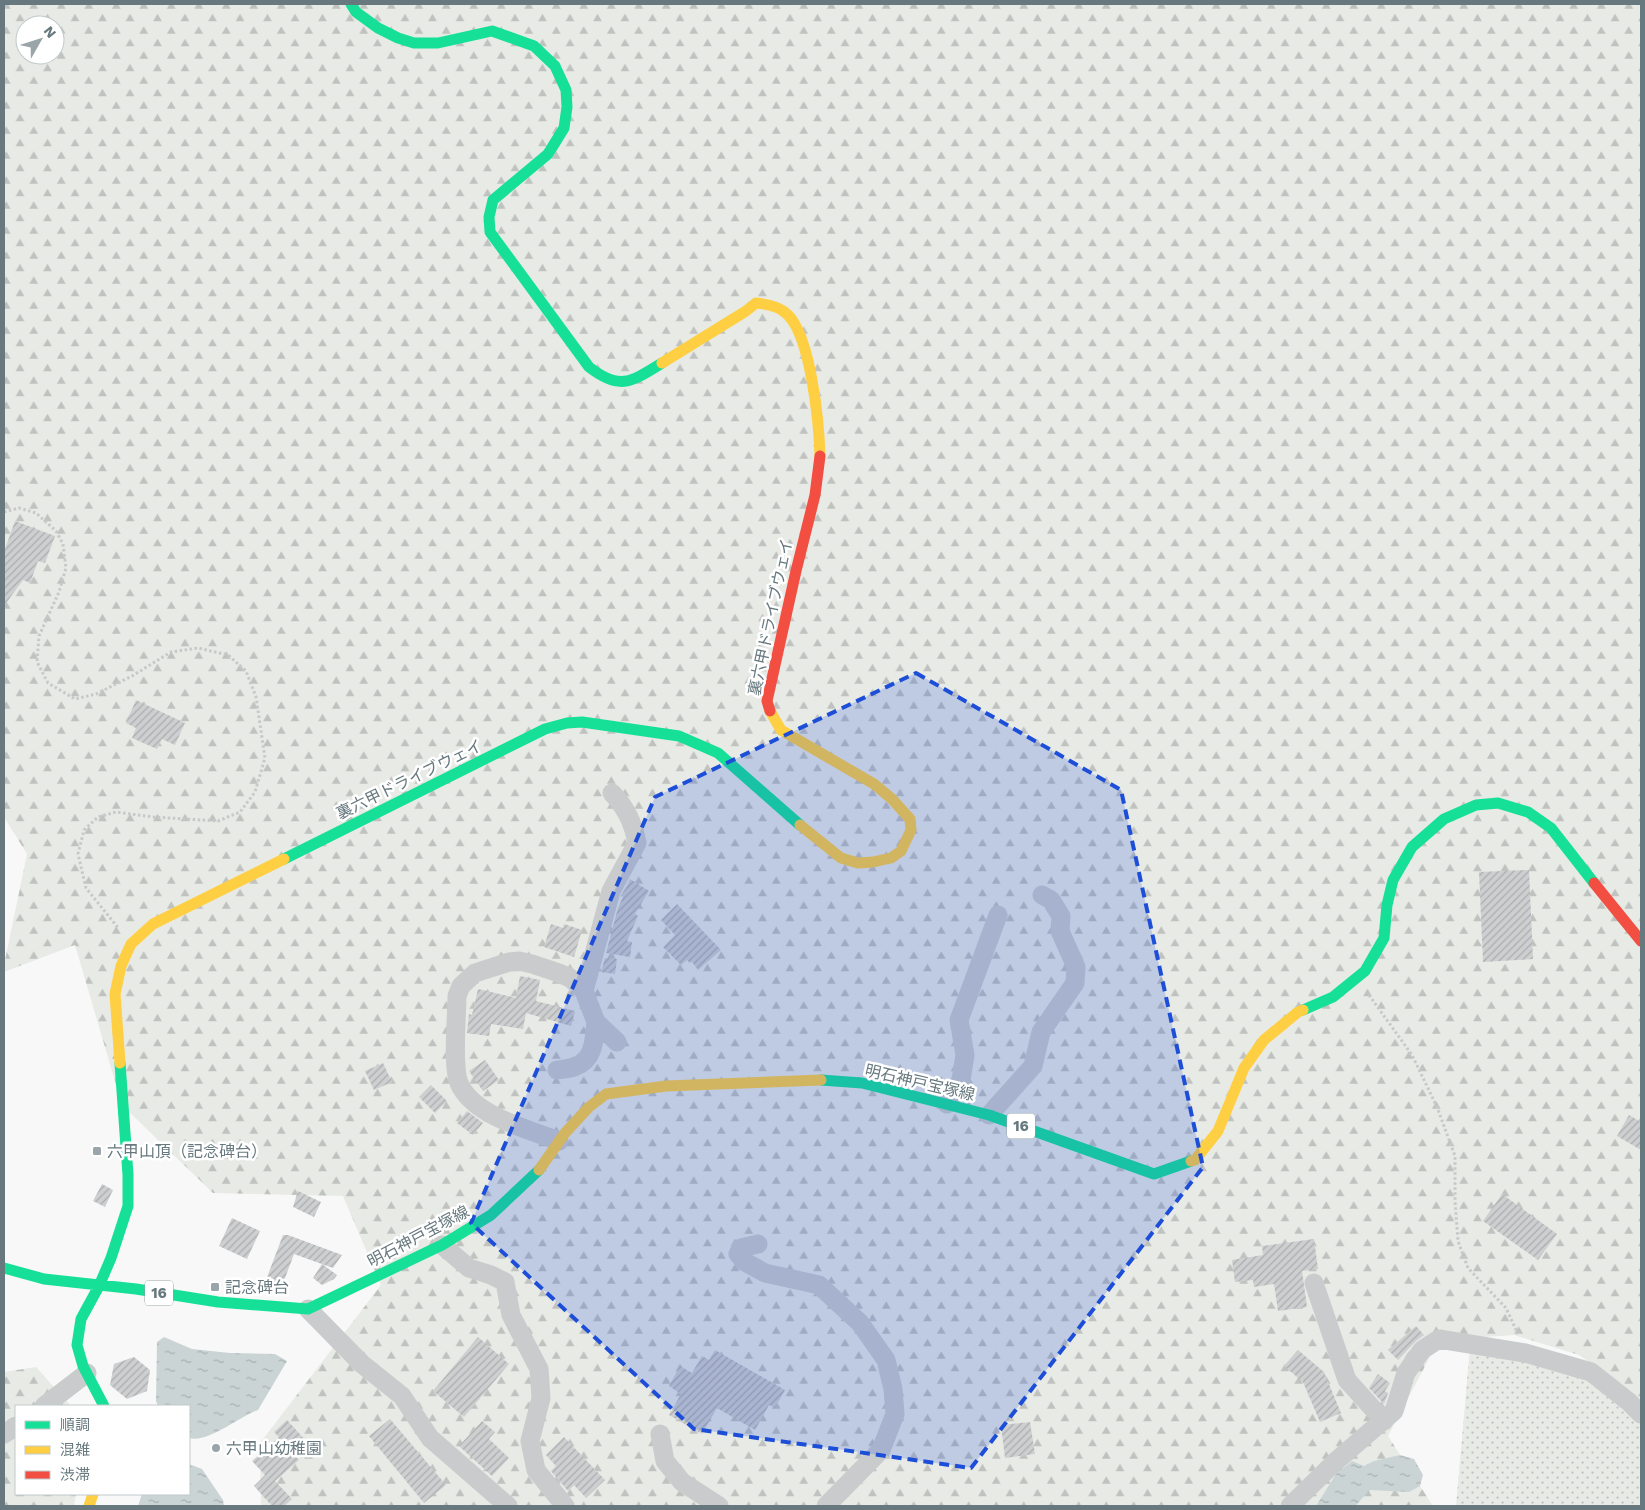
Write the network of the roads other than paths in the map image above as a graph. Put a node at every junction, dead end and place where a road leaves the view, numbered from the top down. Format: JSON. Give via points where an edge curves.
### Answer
{"nodes":[{"id":1,"x":352,"y":4,"type":"edge"},
{"id":2,"x":612,"y":793,"type":"dead end"},
{"id":3,"x":1042,"y":895,"type":"dead end"},
{"id":4,"x":998,"y":915,"type":"dead end"},
{"id":5,"x":1641,"y":941,"type":"edge"},
{"id":6,"x":584,"y":991,"type":"junction"},
{"id":7,"x":596,"y":1022,"type":"junction"},
{"id":8,"x":617,"y":1042,"type":"dead end"},
{"id":9,"x":557,"y":1070,"type":"dead end"},
{"id":10,"x":947,"y":1104,"type":"junction"},
{"id":11,"x":989,"y":1115,"type":"junction"},
{"id":12,"x":559,"y":1141,"type":"junction"},
{"id":13,"x":758,"y":1244,"type":"dead end"},
{"id":14,"x":442,"y":1245,"type":"junction"},
{"id":15,"x":4,"y":1268,"type":"edge"},
{"id":16,"x":1314,"y":1283,"type":"dead end"},
{"id":17,"x":99,"y":1286,"type":"junction"},
{"id":18,"x":308,"y":1309,"type":"junction"},
{"id":19,"x":87,"y":1373,"type":"junction"},
{"id":20,"x":45,"y":1405,"type":"edge"},
{"id":21,"x":103,"y":1405,"type":"edge"},
{"id":22,"x":1641,"y":1414,"type":"edge"},
{"id":23,"x":1384,"y":1421,"type":"junction"},
{"id":24,"x":15,"y":1427,"type":"edge"},
{"id":25,"x":4,"y":1434,"type":"edge"},
{"id":26,"x":660,"y":1434,"type":"dead end"},
{"id":27,"x":508,"y":1506,"type":"edge"},
{"id":28,"x":565,"y":1506,"type":"edge"},
{"id":29,"x":719,"y":1506,"type":"edge"},
{"id":30,"x":826,"y":1506,"type":"edge"},
{"id":31,"x":1290,"y":1506,"type":"edge"}],
"edges":[{"from":1,"to":17,"type":"street","name":"裏六甲ドライブウェイ","via":[[356,12],[378,28],[414,43],[438,43],[492,31],[534,46],[555,66],[566,90],[564,128],[548,154],[493,200],[490,232],[589,367],[602,377],[626,382],[756,303],[771,305],[790,316],[800,334],[811,380],[820,461],[767,701],[770,713],[781,730],[874,784],[910,819],[910,830],[901,851],[891,858],[858,864],[841,858],[810,834],[718,753],[679,736],[608,725],[567,723],[545,729],[153,924],[131,944],[121,966],[115,994],[128,1206]]},
{"from":2,"to":6,"type":"street","via":[[629,815],[637,843],[611,891]]},
{"from":3,"to":11,"type":"street","via":[[1051,900],[1061,916],[1060,931],[1076,967],[1075,983],[1041,1032],[1033,1066]]},
{"from":4,"to":10,"type":"street","via":[[959,1020],[965,1055],[961,1080]]},
{"from":5,"to":11,"type":"street","name":"明石神戸宝塚線","number":"16","via":[[1551,828],[1528,812],[1498,803],[1476,805],[1444,819],[1412,847],[1393,880],[1384,938],[1365,971],[1333,997],[1298,1012],[1264,1040],[1244,1068],[1218,1131],[1194,1160],[1154,1174]]},
{"from":6,"to":7,"type":"street"},
{"from":6,"to":12,"type":"street","via":[[570,978],[519,961],[498,964],[475,973],[461,986],[457,996],[456,1065],[466,1097],[501,1119]]},
{"from":7,"to":8,"type":"street"},
{"from":7,"to":9,"type":"street","via":[[592,1050],[585,1061]]},
{"from":10,"to":11,"type":"street","name":"明石神戸宝塚線","number":"16"},
{"from":10,"to":12,"type":"street","name":"明石神戸宝塚線","number":"16","via":[[862,1084],[813,1079],[666,1086],[606,1094],[589,1107]]},
{"from":12,"to":14,"type":"street","name":"明石神戸宝塚線","number":"16","via":[[536,1174],[491,1215]]},
{"from":13,"to":30,"type":"street","via":[[741,1248],[738,1254],[745,1262],[765,1273],[819,1285],[860,1323],[886,1360],[896,1414],[880,1450]]},
{"from":14,"to":18,"type":"street","name":"明石神戸宝塚線","number":"16"},
{"from":14,"to":28,"type":"street","via":[[469,1268],[505,1282],[511,1315],[539,1369],[541,1398],[530,1441],[536,1470]]},
{"from":15,"to":17,"type":"street","name":"明石神戸宝塚線","number":"16","via":[[44,1279]]},
{"from":16,"to":23,"type":"street","via":[[1347,1380]]},
{"from":17,"to":18,"type":"street","name":"明石神戸宝塚線","number":"16","via":[[218,1302]]},
{"from":17,"to":19,"type":"street","name":"裏六甲ドライブウェイ","via":[[81,1319],[78,1335],[79,1353]]},
{"from":18,"to":27,"type":"street","via":[[362,1364],[402,1396],[430,1438]]},
{"from":19,"to":20,"type":"street"},
{"from":19,"to":21,"type":"street","name":"裏六甲ドライブウェイ"},
{"from":22,"to":23,"type":"street","via":[[1591,1372],[1525,1353],[1439,1338],[1422,1350],[1406,1373],[1394,1411]]},
{"from":23,"to":31,"type":"street"},
{"from":24,"to":25,"type":"street"},
{"from":26,"to":29,"type":"street","via":[[665,1461],[682,1482]]}]}
